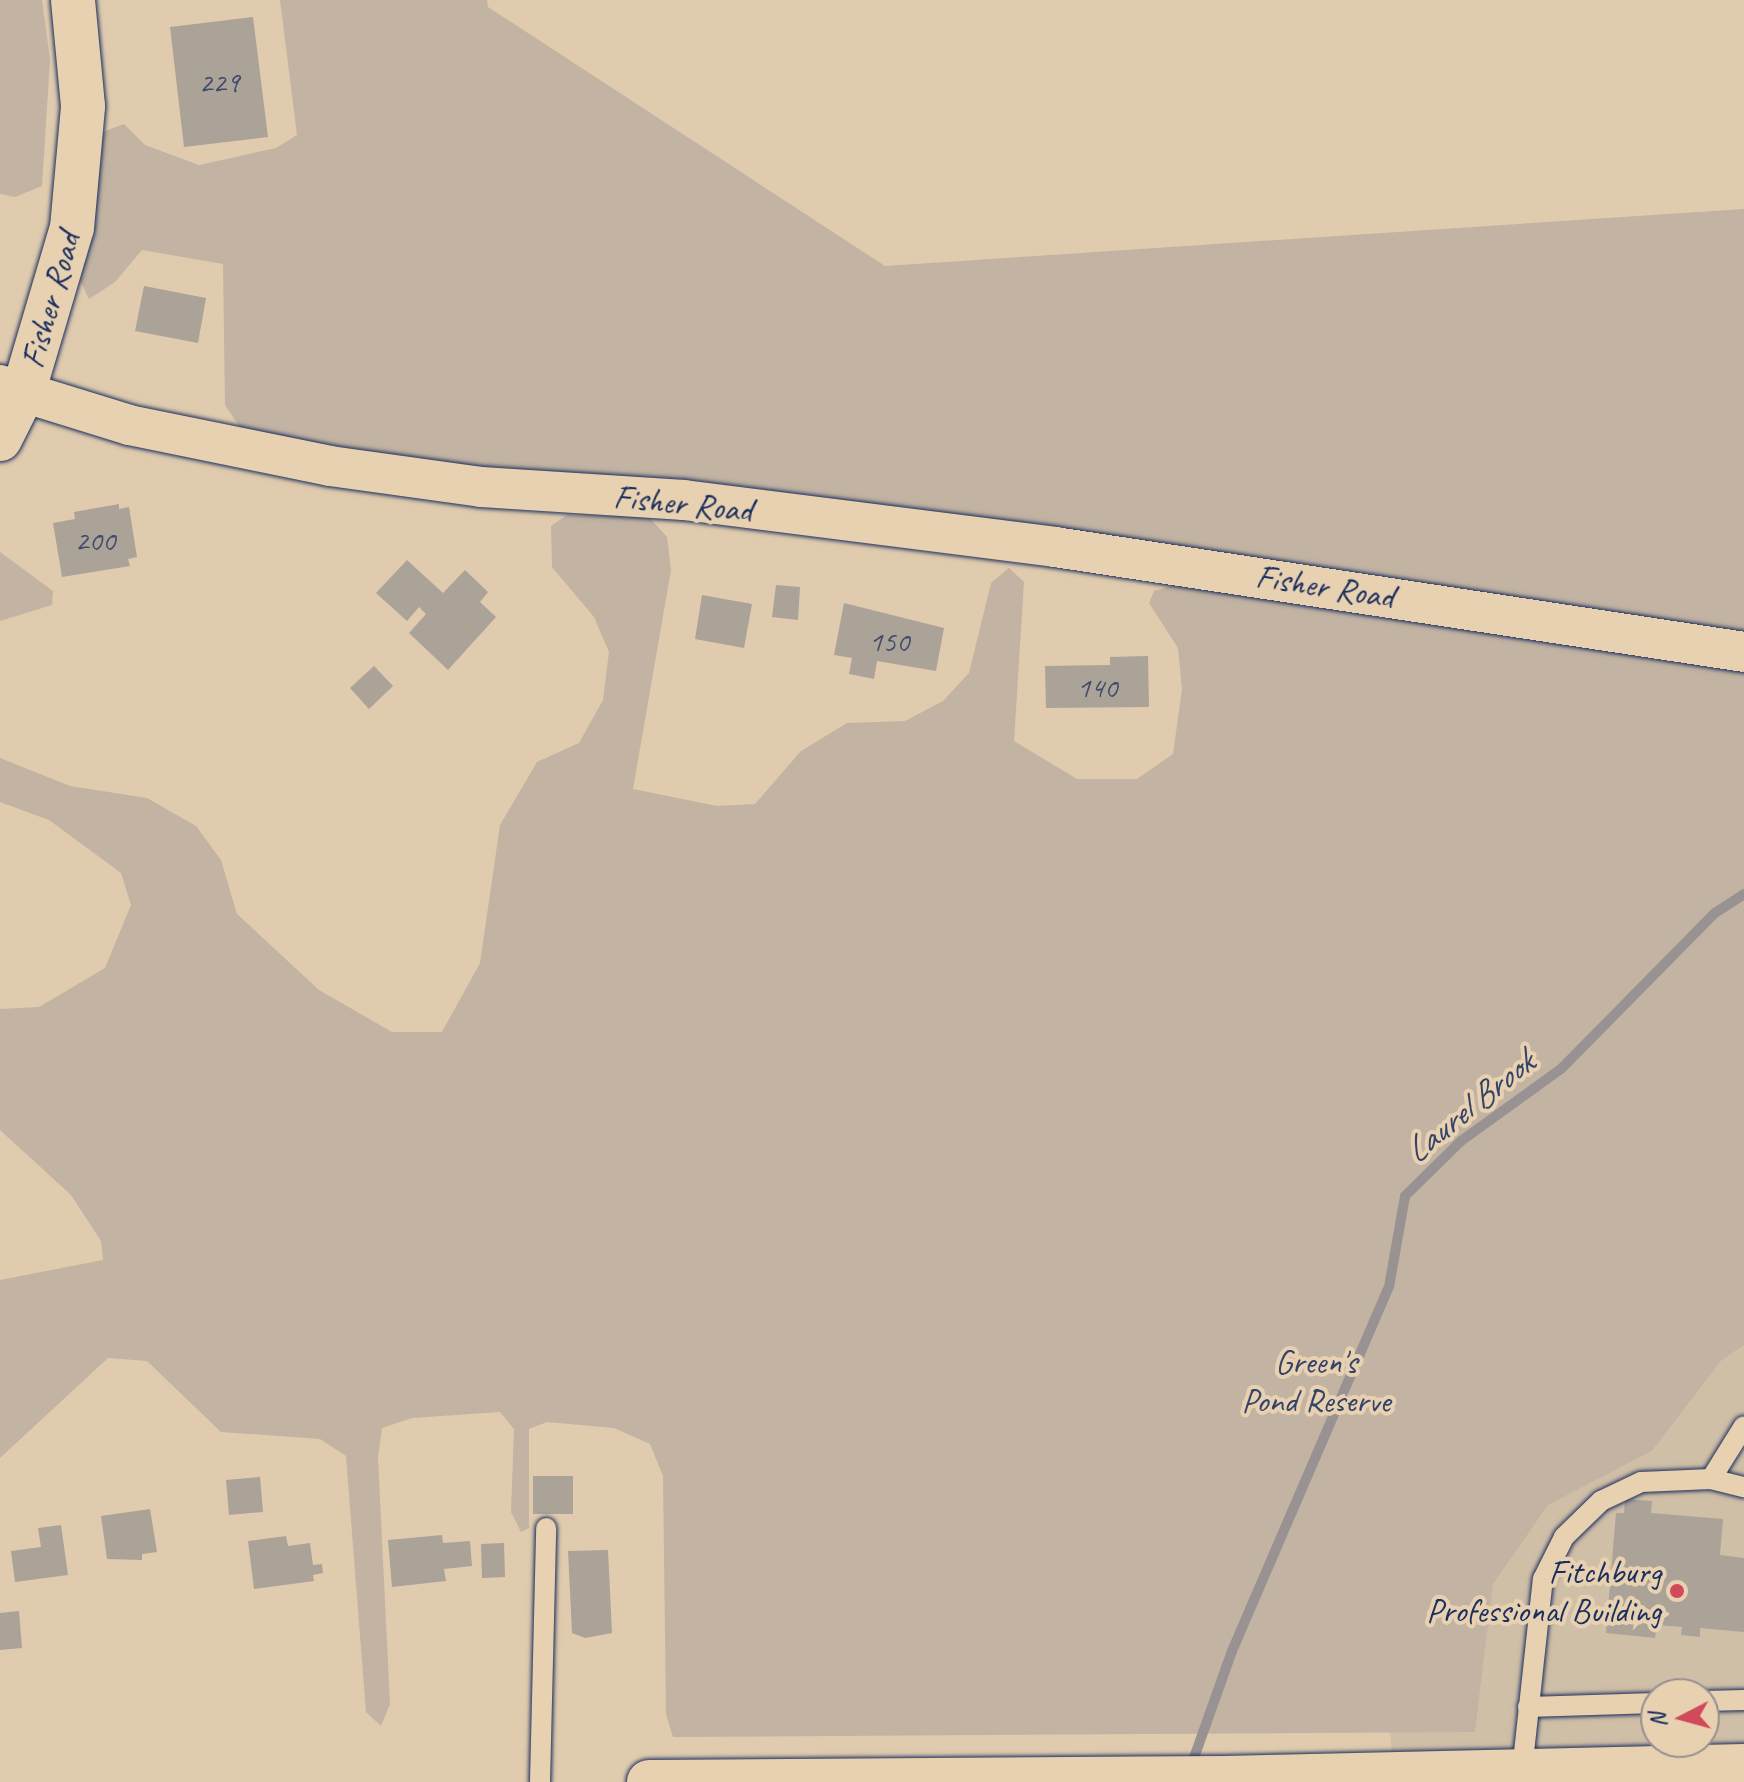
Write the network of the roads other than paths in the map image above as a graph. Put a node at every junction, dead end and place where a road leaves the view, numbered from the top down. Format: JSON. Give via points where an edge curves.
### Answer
{"nodes":[{"id":1,"x":73,"y":0,"type":"edge"},
{"id":2,"x":12,"y":389,"type":"edge"},
{"id":3,"x":0,"y":439,"type":"edge"},
{"id":4,"x":1744,"y":652,"type":"edge"},
{"id":5,"x":1744,"y":1426,"type":"edge"},
{"id":6,"x":1711,"y":1479,"type":"junction"},
{"id":7,"x":1744,"y":1487,"type":"edge"},
{"id":8,"x":546,"y":1528,"type":"dead end"},
{"id":9,"x":1744,"y":1700,"type":"edge"},
{"id":10,"x":1720,"y":1701,"type":"edge"},
{"id":11,"x":1640,"y":1704,"type":"edge"},
{"id":12,"x":1528,"y":1707,"type":"junction"},
{"id":13,"x":1744,"y":1766,"type":"edge"},
{"id":14,"x":1522,"y":1771,"type":"junction"},
{"id":15,"x":1564,"y":1776,"type":"edge"},
{"id":16,"x":1424,"y":1778,"type":"edge"},
{"id":17,"x":540,"y":1782,"type":"edge"},
{"id":18,"x":649,"y":1782,"type":"edge"}],
"edges":[{"from":1,"to":2,"type":"main road","name":"Fisher Road","via":[[83,106],[72,228]]},
{"from":2,"to":3,"type":"main road"},
{"from":2,"to":4,"type":"street","name":"Fisher Road","via":[[129,425],[330,466],[482,487],[684,500],[1055,547]]},
{"from":5,"to":6,"type":"lane"},
{"from":6,"to":7,"type":"lane"},
{"from":6,"to":12,"type":"lane","via":[[1641,1482],[1621,1489],[1564,1537],[1543,1579]]},
{"from":8,"to":17,"type":"lane"},
{"from":9,"to":10,"type":"lane"},
{"from":11,"to":12,"type":"lane"},
{"from":12,"to":14,"type":"lane"},
{"from":13,"to":15,"type":"main road"},
{"from":14,"to":15,"type":"main road"},
{"from":14,"to":16,"type":"main road"},
{"from":16,"to":18,"type":"main road"}]}
